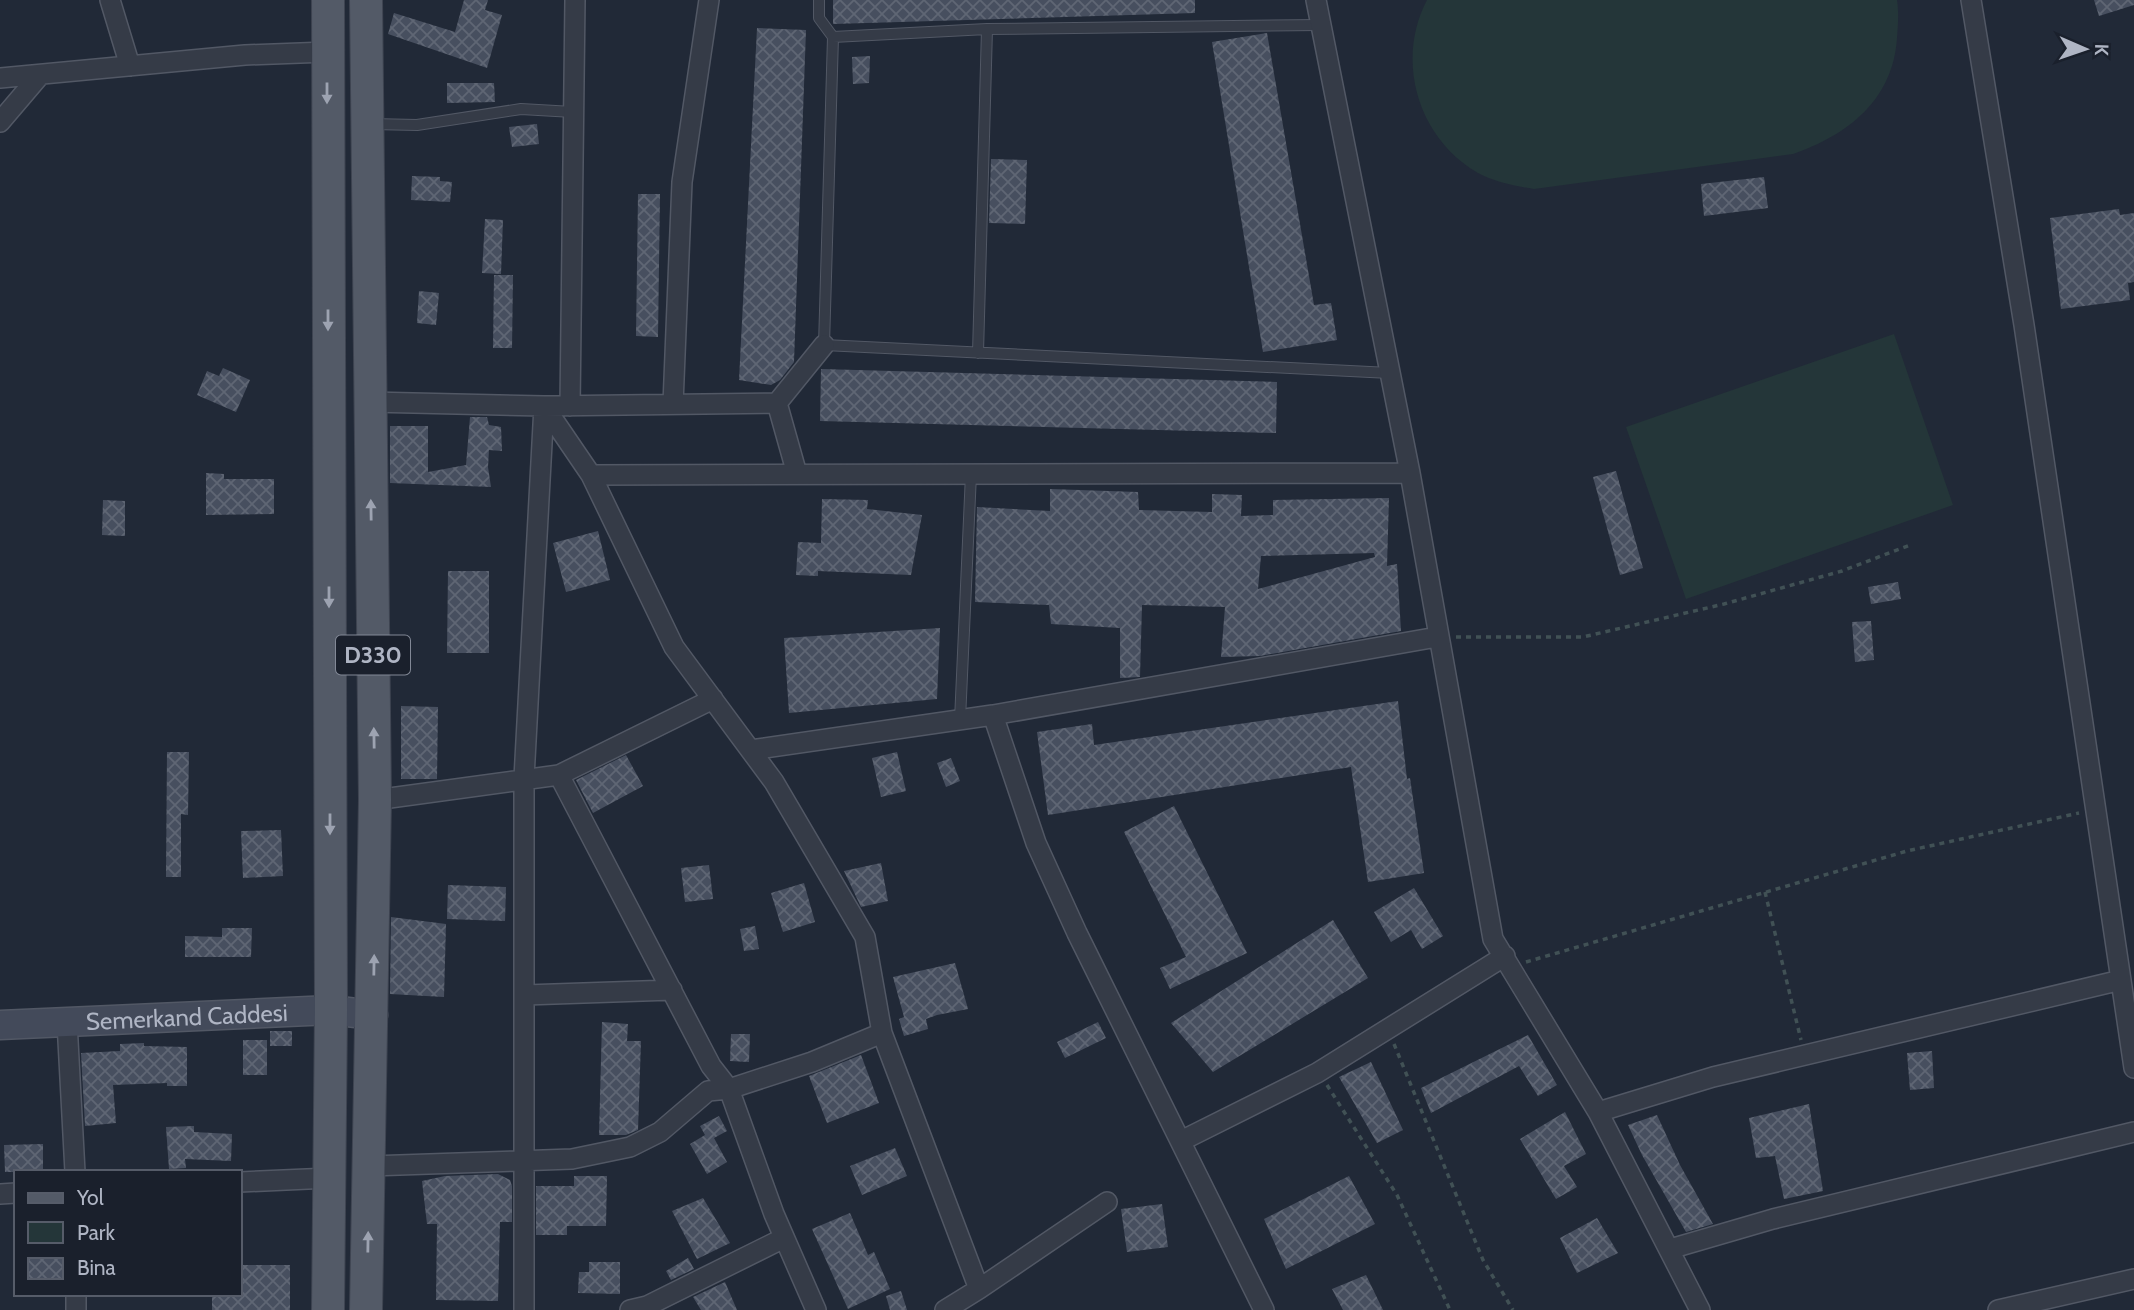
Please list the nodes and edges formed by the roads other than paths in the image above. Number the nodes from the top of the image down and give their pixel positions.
1 (110, 0) edge
2 (311, 0) edge
3 (328, 0) edge
4 (575, 0) edge
5 (709, 0) edge
6 (818, 0) edge
7 (1316, 0) edge
8 (1971, 0) edge
9 (366, 3) edge
10 (1320, 25) junction
11 (987, 29) junction
12 (833, 37) junction
13 (327, 52) junction
14 (130, 66) junction
15 (40, 75) junction
16 (0, 79) edge
17 (573, 112) junction
18 (0, 122) edge
19 (368, 123) junction
20 (824, 345) junction
21 (978, 354) junction
22 (1390, 373) junction
23 (370, 402) junction
24 (777, 403) junction
25 (673, 404) junction
26 (544, 406) junction
27 (570, 406) junction
28 (1410, 473) junction
29 (797, 474) junction
30 (971, 474) junction
31 (591, 475) junction
32 (1437, 637) junction
33 (713, 699) junction
34 (993, 715) junction
35 (960, 720) junction
36 (751, 750) junction
37 (559, 775) junction
38 (524, 778) junction
39 (375, 800) junction
40 (1508, 961) junction
41 (2121, 980) junction
42 (672, 990) junction
43 (525, 995) junction
44 (331, 1010) junction
45 (373, 1015) junction
46 (66, 1022) junction
47 (0, 1025) edge
48 (882, 1033) junction
49 (2134, 1068) edge
50 (729, 1089) junction
51 (1598, 1112) junction
52 (2134, 1132) edge
53 (1181, 1141) junction
54 (525, 1160) junction
55 (370, 1166) junction
56 (75, 1170) edge
57 (330, 1178) junction
58 (242, 1182) edge
59 (1108, 1202) dead end
60 (784, 1238) junction
61 (1670, 1249) junction
62 (2134, 1279) edge
63 (979, 1289) junction
64 (328, 1310) edge
65 (366, 1310) edge
66 (524, 1310) edge
67 (630, 1310) edge
68 (816, 1310) edge
69 (945, 1310) edge
70 (1264, 1310) edge
71 (1700, 1310) edge
72 (1998, 1310) edge

1 - 14 street
2 - 13 street
3 - 13 main road, D330
4 - 17 street
5 - 25 street
6 - 12 lane
7 - 10 street
8 - 41 street
9 - 19 main road, D330
10 - 11 lane
10 - 22 street
11 - 12 lane
11 - 21 lane
12 - 20 lane
13 - 14 street
13 -> 44 main road, D330
14 - 15 street
15 - 16 street
15 - 18 street
17 - 19 lane
17 - 27 street
19 - 23 main road, D330
20 - 21 lane
20 - 24 street
21 - 22 lane
22 - 28 street
23 - 26 street
39 -> 23 main road, D330
24 - 25 street
24 - 29 street
25 - 27 street
26 - 27 street
26 - 31 street
26 - 38 street
28 - 30 street
28 - 32 street
29 - 30 street
29 - 31 street
30 - 35 lane
31 - 33 street
32 - 34 street
32 - 40 street
33 - 36 street
33 - 37 street
34 - 35 street
34 - 53 street
35 - 36 street
36 - 48 street
37 - 38 street
37 - 42 street
38 - 39 street
38 - 43 street
45 -> 39 main road, D330
40 - 51 street
40 - 53 street
41 - 49 street
41 - 51 street
42 - 43 street
42 - 50 street
43 - 54 street
44 - 45 street, Semerkand Caddesi
44 - 46 street, Semerkand Caddesi
44 - 57 main road, D330
45 - 55 main road, D330
46 - 47 street, Semerkand Caddesi
46 - 56 street
48 - 50 street
48 - 63 street
50 - 54 street
50 - 60 street
51 - 61 street
52 - 61 street
53 - 70 street
54 - 55 street
54 - 66 street
65 -> 55 main road, D330
57 - 58 street
57 - 64 main road, D330
59 - 63 street
60 - 67 street
60 - 68 street
61 - 71 street
62 - 72 street
63 - 69 street

